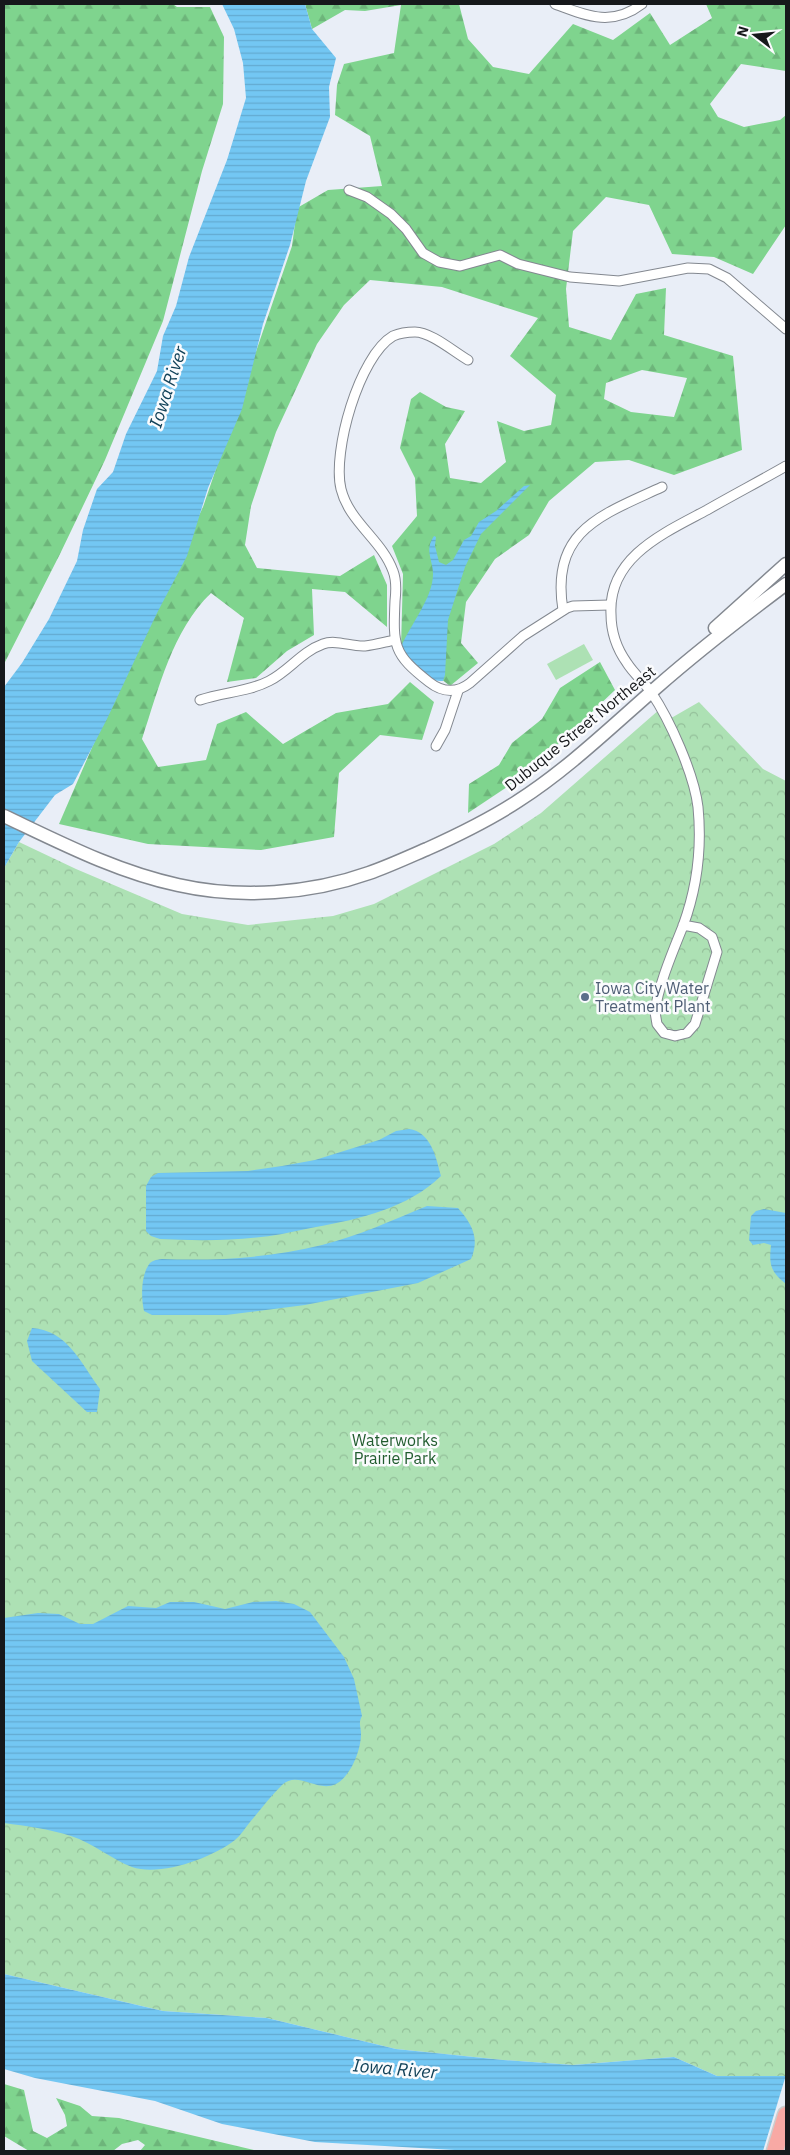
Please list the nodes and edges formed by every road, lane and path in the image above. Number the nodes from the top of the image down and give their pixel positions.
1 (555, 4) edge
2 (642, 4) edge
3 (349, 190) dead end
4 (786, 329) edge
5 (468, 360) dead end
6 (786, 466) edge
7 (662, 487) dead end
8 (786, 564) edge
9 (786, 584) edge
10 (610, 605) junction
11 (563, 610) junction
12 (395, 640) junction
13 (656, 688) junction
14 (458, 690) junction
15 (200, 700) dead end
16 (436, 746) dead end
17 (4, 816) edge
18 (683, 925) junction
19 (786, 2115) edge
20 (776, 2151) edge

1 - 2 street
3 - 4 street
5 - 12 street
6 - 10 street
7 - 11 street
8 - 13 main road
9 - 13 main road, Dubuque Street Northeast
10 - 11 street
10 - 13 street
11 - 14 street
12 - 14 street
12 - 15 street
13 - 17 main road, Dubuque Street Northeast
13 - 18 street
14 - 16 street
18 - 18 street
19 - 20 highway

